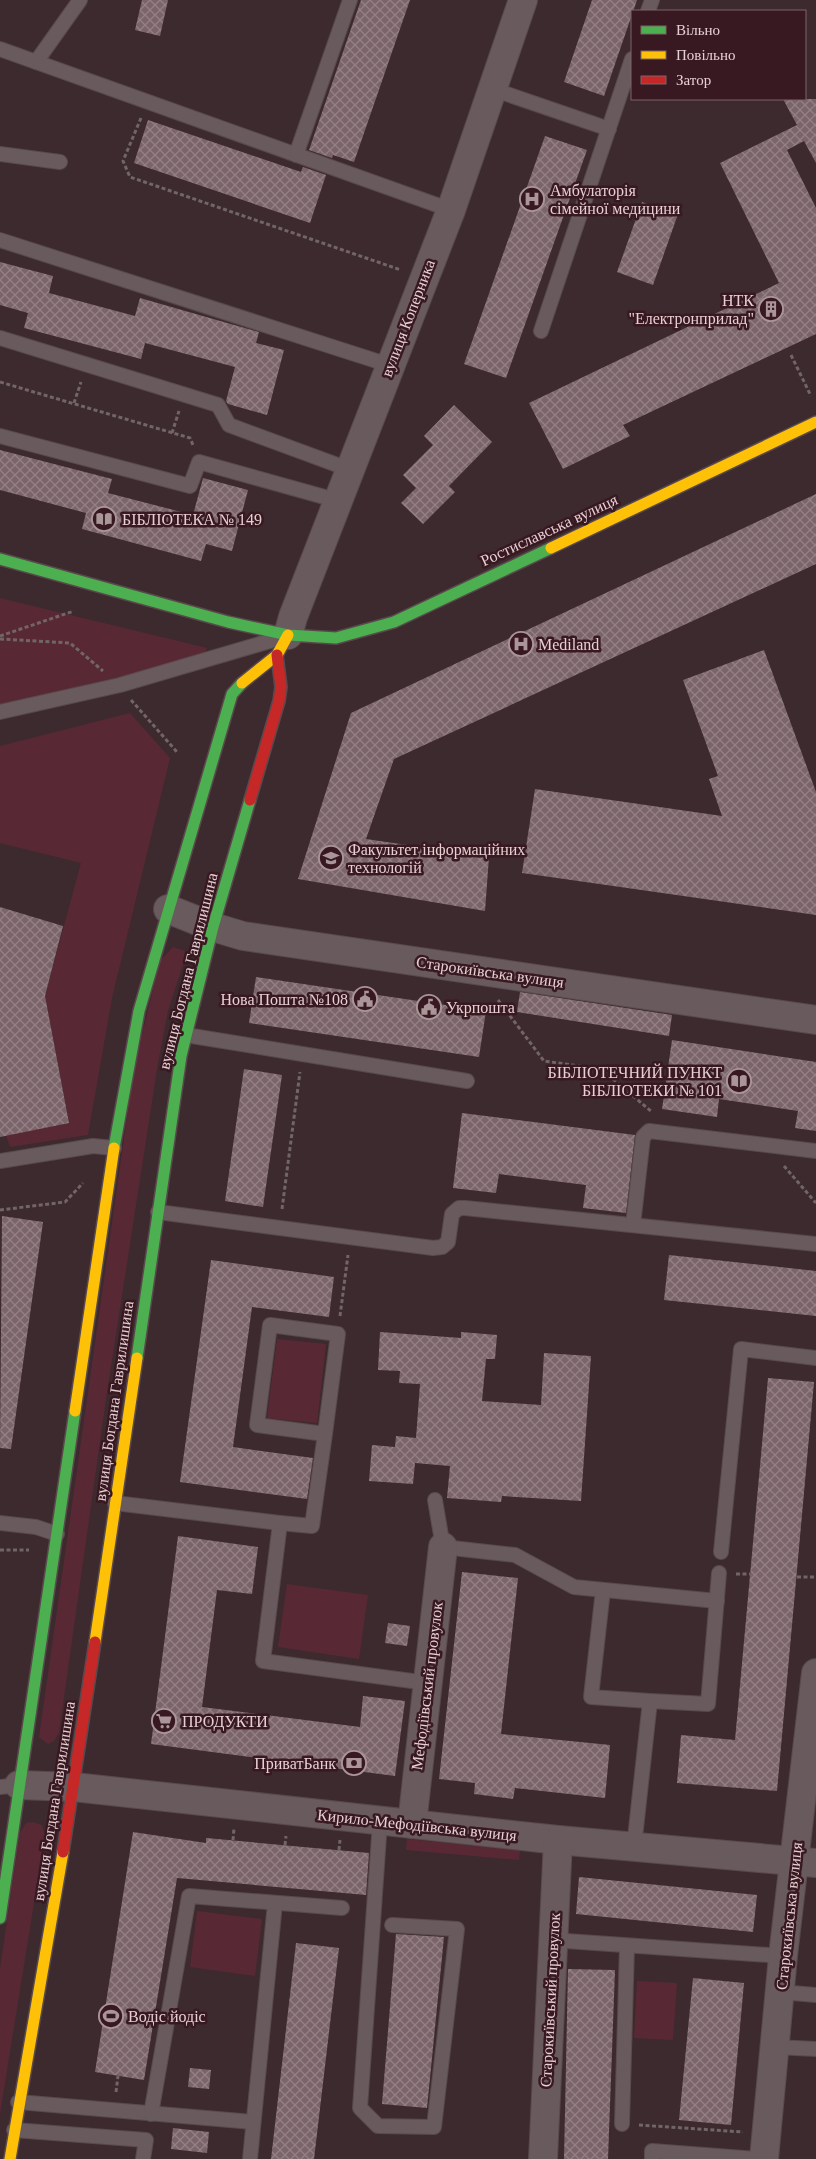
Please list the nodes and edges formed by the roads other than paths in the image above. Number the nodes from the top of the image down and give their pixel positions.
1 (80, 0) edge
2 (350, 0) edge
3 (523, 0) edge
4 (0, 49) edge
5 (36, 62) junction
6 (631, 63) edge
7 (492, 90) junction
8 (609, 129) junction
9 (0, 154) edge
10 (296, 155) junction
11 (60, 162) dead end
12 (451, 210) junction
13 (0, 240) edge
14 (541, 331) dead end
15 (0, 338) edge
16 (389, 365) junction
17 (816, 422) edge
18 (0, 436) edge
19 (351, 470) junction
20 (339, 501) junction
21 (0, 559) edge
22 (283, 645) junction
23 (0, 712) edge
24 (168, 909) junction
25 (213, 927) junction
26 (816, 1020) edge
27 (186, 1035) junction
28 (467, 1081) dead end
29 (114, 1148) junction
30 (816, 1151) edge
31 (0, 1161) edge
32 (158, 1212) junction
33 (633, 1225) junction
34 (816, 1244) edge
35 (816, 1358) edge
36 (325, 1434) junction
37 (435, 1500) dead end
38 (115, 1504) junction
39 (0, 1523) edge
40 (280, 1523) junction
41 (57, 1534) junction
42 (443, 1548) junction
43 (721, 1552) dead end
44 (719, 1573) dead end
45 (603, 1590) junction
46 (717, 1601) junction
47 (816, 1673) edge
48 (427, 1683) junction
49 (650, 1701) junction
50 (813, 1727) edge
51 (10, 1786) edge
52 (74, 1787) junction
53 (380, 1822) junction
54 (412, 1824) junction
55 (558, 1840) junction
56 (634, 1847) junction
57 (805, 1861) edge
58 (275, 1903) junction
59 (342, 1908) dead end
60 (0, 1918) edge
61 (392, 1926) dead end
62 (552, 1940) junction
63 (627, 1946) junction
64 (783, 1956) junction
65 (781, 1992) junction
66 (816, 1995) edge
67 (775, 2047) junction
68 (816, 2050) edge
69 (18, 2102) junction
70 (151, 2114) junction
71 (253, 2122) junction
72 (622, 2124) road end
73 (14, 2130) junction
74 (10, 2159) edge
75 (143, 2159) edge
76 (250, 2159) edge
77 (543, 2159) edge
78 (652, 2159) edge
79 (757, 2159) edge
80 (764, 2159) edge

1 - 5 lane
2 - 10 lane
3 - 7 street, вулиця Коперника
4 - 5 lane
5 - 10 lane
6 - 8 lane
7 - 8 lane
7 - 12 street, вулиця Коперника
8 - 14 lane
9 - 11 lane
10 - 12 lane
12 - 16 street, вулиця Коперника
13 - 16 lane
15 - 19 lane
16 - 19 street, вулиця Коперника
17 - 22 street, Ростиславська вулиця
18 - 20 lane
19 - 20 street, вулиця Коперника
20 - 22 street, вулиця Коперника
21 - 22 street, Ростиславська вулиця
22 - 23 lane
22 - 24 street, вулиця Богдана Гаврилишина
22 - 25 street, вулиця Богдана Гаврилишина
24 - 25 street, Старокиївська вулиця
24 - 29 street, вулиця Богдана Гаврилишина
25 - 26 street, Старокиївська вулиця
25 - 27 street, вулиця Богдана Гаврилишина
27 - 28 lane
27 - 32 street, вулиця Богдана Гаврилишина
29 - 31 lane
29 - 41 street, вулиця Богдана Гаврилишина
30 - 33 lane
32 - 33 lane
32 - 38 street, вулиця Богдана Гаврилишина
33 - 34 lane
35 - 43 lane
36 - 36 lane
36 - 40 lane
37 - 42 lane
38 - 40 lane
38 - 52 street, вулиця Богдана Гаврилишина
39 - 41 lane
40 - 48 lane
41 - 51 street, вулиця Богдана Гаврилишина
42 - 45 lane
42 - 48 street, Мефодіївський провулок
44 - 46 lane
45 - 46 lane
45 - 49 lane
46 - 49 lane
47 - 50 street, Старокиївська вулиця
48 - 54 street, Мефодіївський провулок
49 - 56 lane
50 - 57 street, Старокиївська вулиця
51 - 52 street, Кирило-Мефодіївська вулиця
51 - 60 street, вулиця Богдана Гаврилишина
52 - 53 street, Кирило-Мефодіївська вулиця
52 - 69 street, вулиця Богдана Гаврилишина
53 - 54 street, Кирило-Мефодіївська вулиця
53 - 61 lane
54 - 55 street, Кирило-Мефодіївська вулиця
55 - 56 street, Кирило-Мефодіївська вулиця
55 - 62 street, Старокиївський провулок
56 - 57 street, Кирило-Мефодіївська вулиця
57 - 64 street, Старокиївська вулиця
58 - 59 lane
58 - 70 lane
58 - 71 lane
62 - 63 lane
62 - 77 street, Старокиївський провулок
63 - 64 lane
63 - 72 lane
64 - 65 street, Старокиївська вулиця
65 - 66 lane
65 - 67 street, Старокиївська вулиця
67 - 68 lane
67 - 80 street, Старокиївська вулиця
69 - 70 lane
69 - 73 street, вулиця Богдана Гаврилишина
70 - 71 lane
71 - 76 lane
73 - 74 street, вулиця Богдана Гаврилишина
73 - 75 lane
78 - 79 lane

